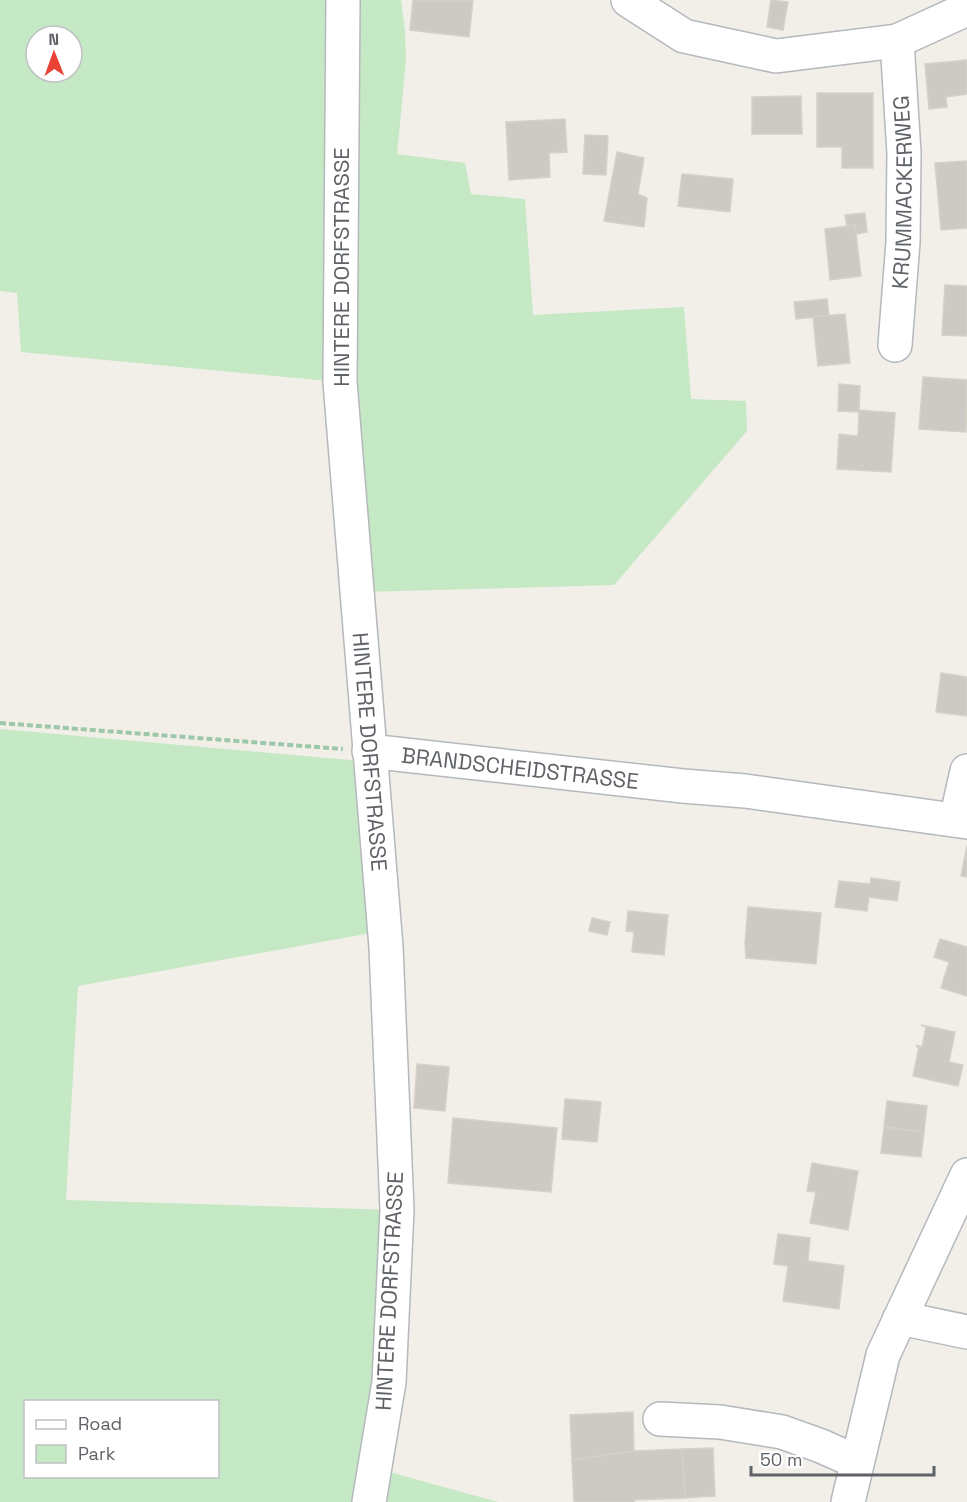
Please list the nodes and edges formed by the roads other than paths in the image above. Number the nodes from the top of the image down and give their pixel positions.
1 (343, 0) edge
2 (628, 0) edge
3 (967, 9) edge
4 (897, 41) junction
5 (895, 345) dead end
6 (369, 751) junction
7 (967, 771) edge
8 (962, 821) edge
9 (967, 1175) edge
10 (900, 1318) junction
11 (967, 1332) edge
12 (660, 1419) dead end
13 (857, 1462) junction
14 (369, 1502) edge
15 (848, 1502) edge

1 - 6 street, HINTERE DORFSTRASSE
2 - 4 street
3 - 4 street
4 - 5 street, KRUMMACKERWEG
6 - 8 street, BRANDSCHEIDSTRASSE
6 - 14 street, HINTERE DORFSTRASSE
7 - 8 street
9 - 10 street
10 - 11 street
10 - 13 street
12 - 13 street
13 - 15 street

